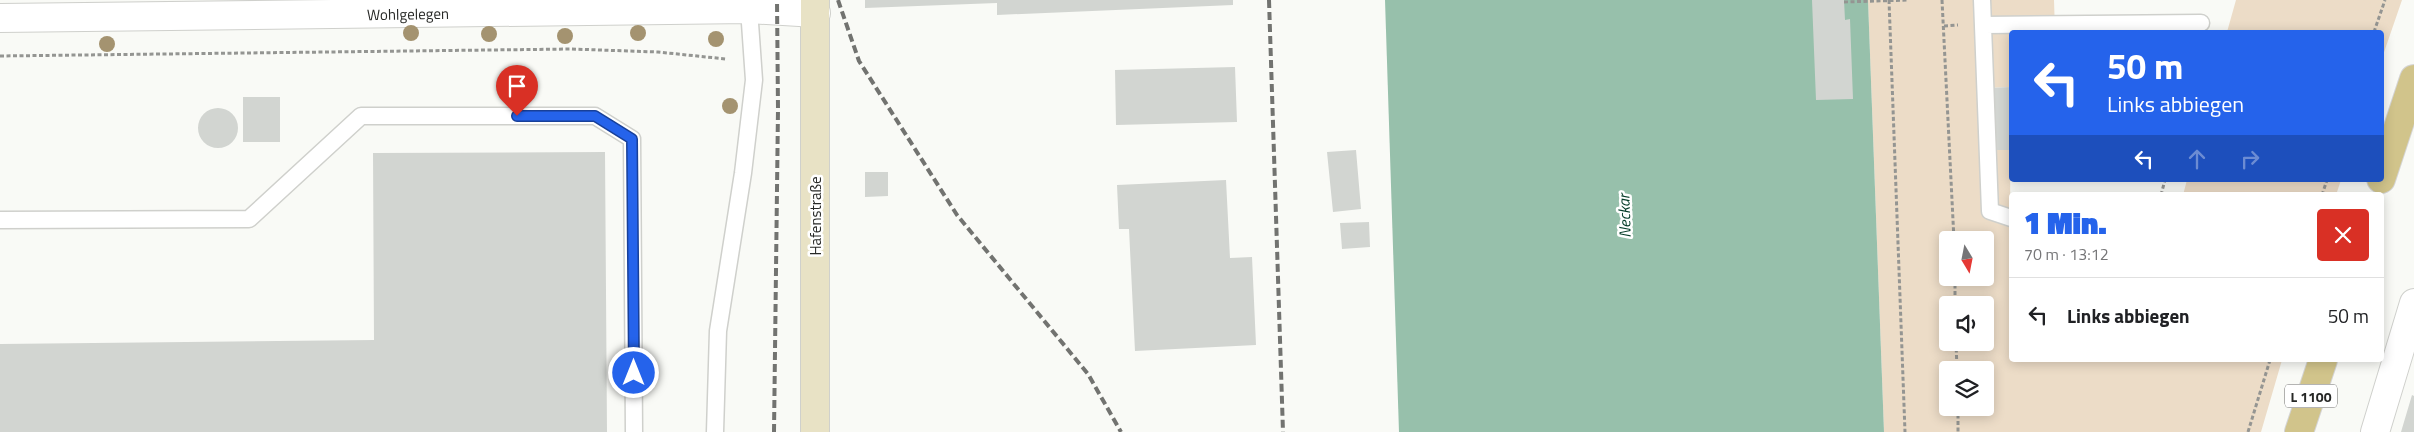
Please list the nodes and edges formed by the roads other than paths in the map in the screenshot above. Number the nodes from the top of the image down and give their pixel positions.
1 (1982, 0) edge
2 (632, 5) edge
3 (815, 7) edge
4 (205, 8) edge
5 (302, 8) edge
6 (749, 9) junction
7 (0, 18) edge
8 (2201, 23) dead end
9 (1984, 24) junction
10 (2414, 79) edge
11 (2384, 171) edge
12 (2009, 217) edge
13 (0, 220) edge
14 (2414, 302) edge
15 (2321, 362) edge
16 (634, 432) edge
17 (715, 432) edge
18 (815, 432) edge
19 (2299, 432) edge
20 (2375, 432) edge

1 - 9 lane
2 - 5 street, Wohlgelegen
2 - 6 street, Wohlgelegen
3 - 6 street, Wohlgelegen
3 - 18 main road, Hafenstraße
4 - 5 street, Wohlgelegen
4 - 7 street, Wohlgelegen
6 - 17 lane
8 - 9 lane
9 - 12 lane
10 - 11 main road
13 - 16 lane
14 - 20 street
15 - 19 main road, L 1100

